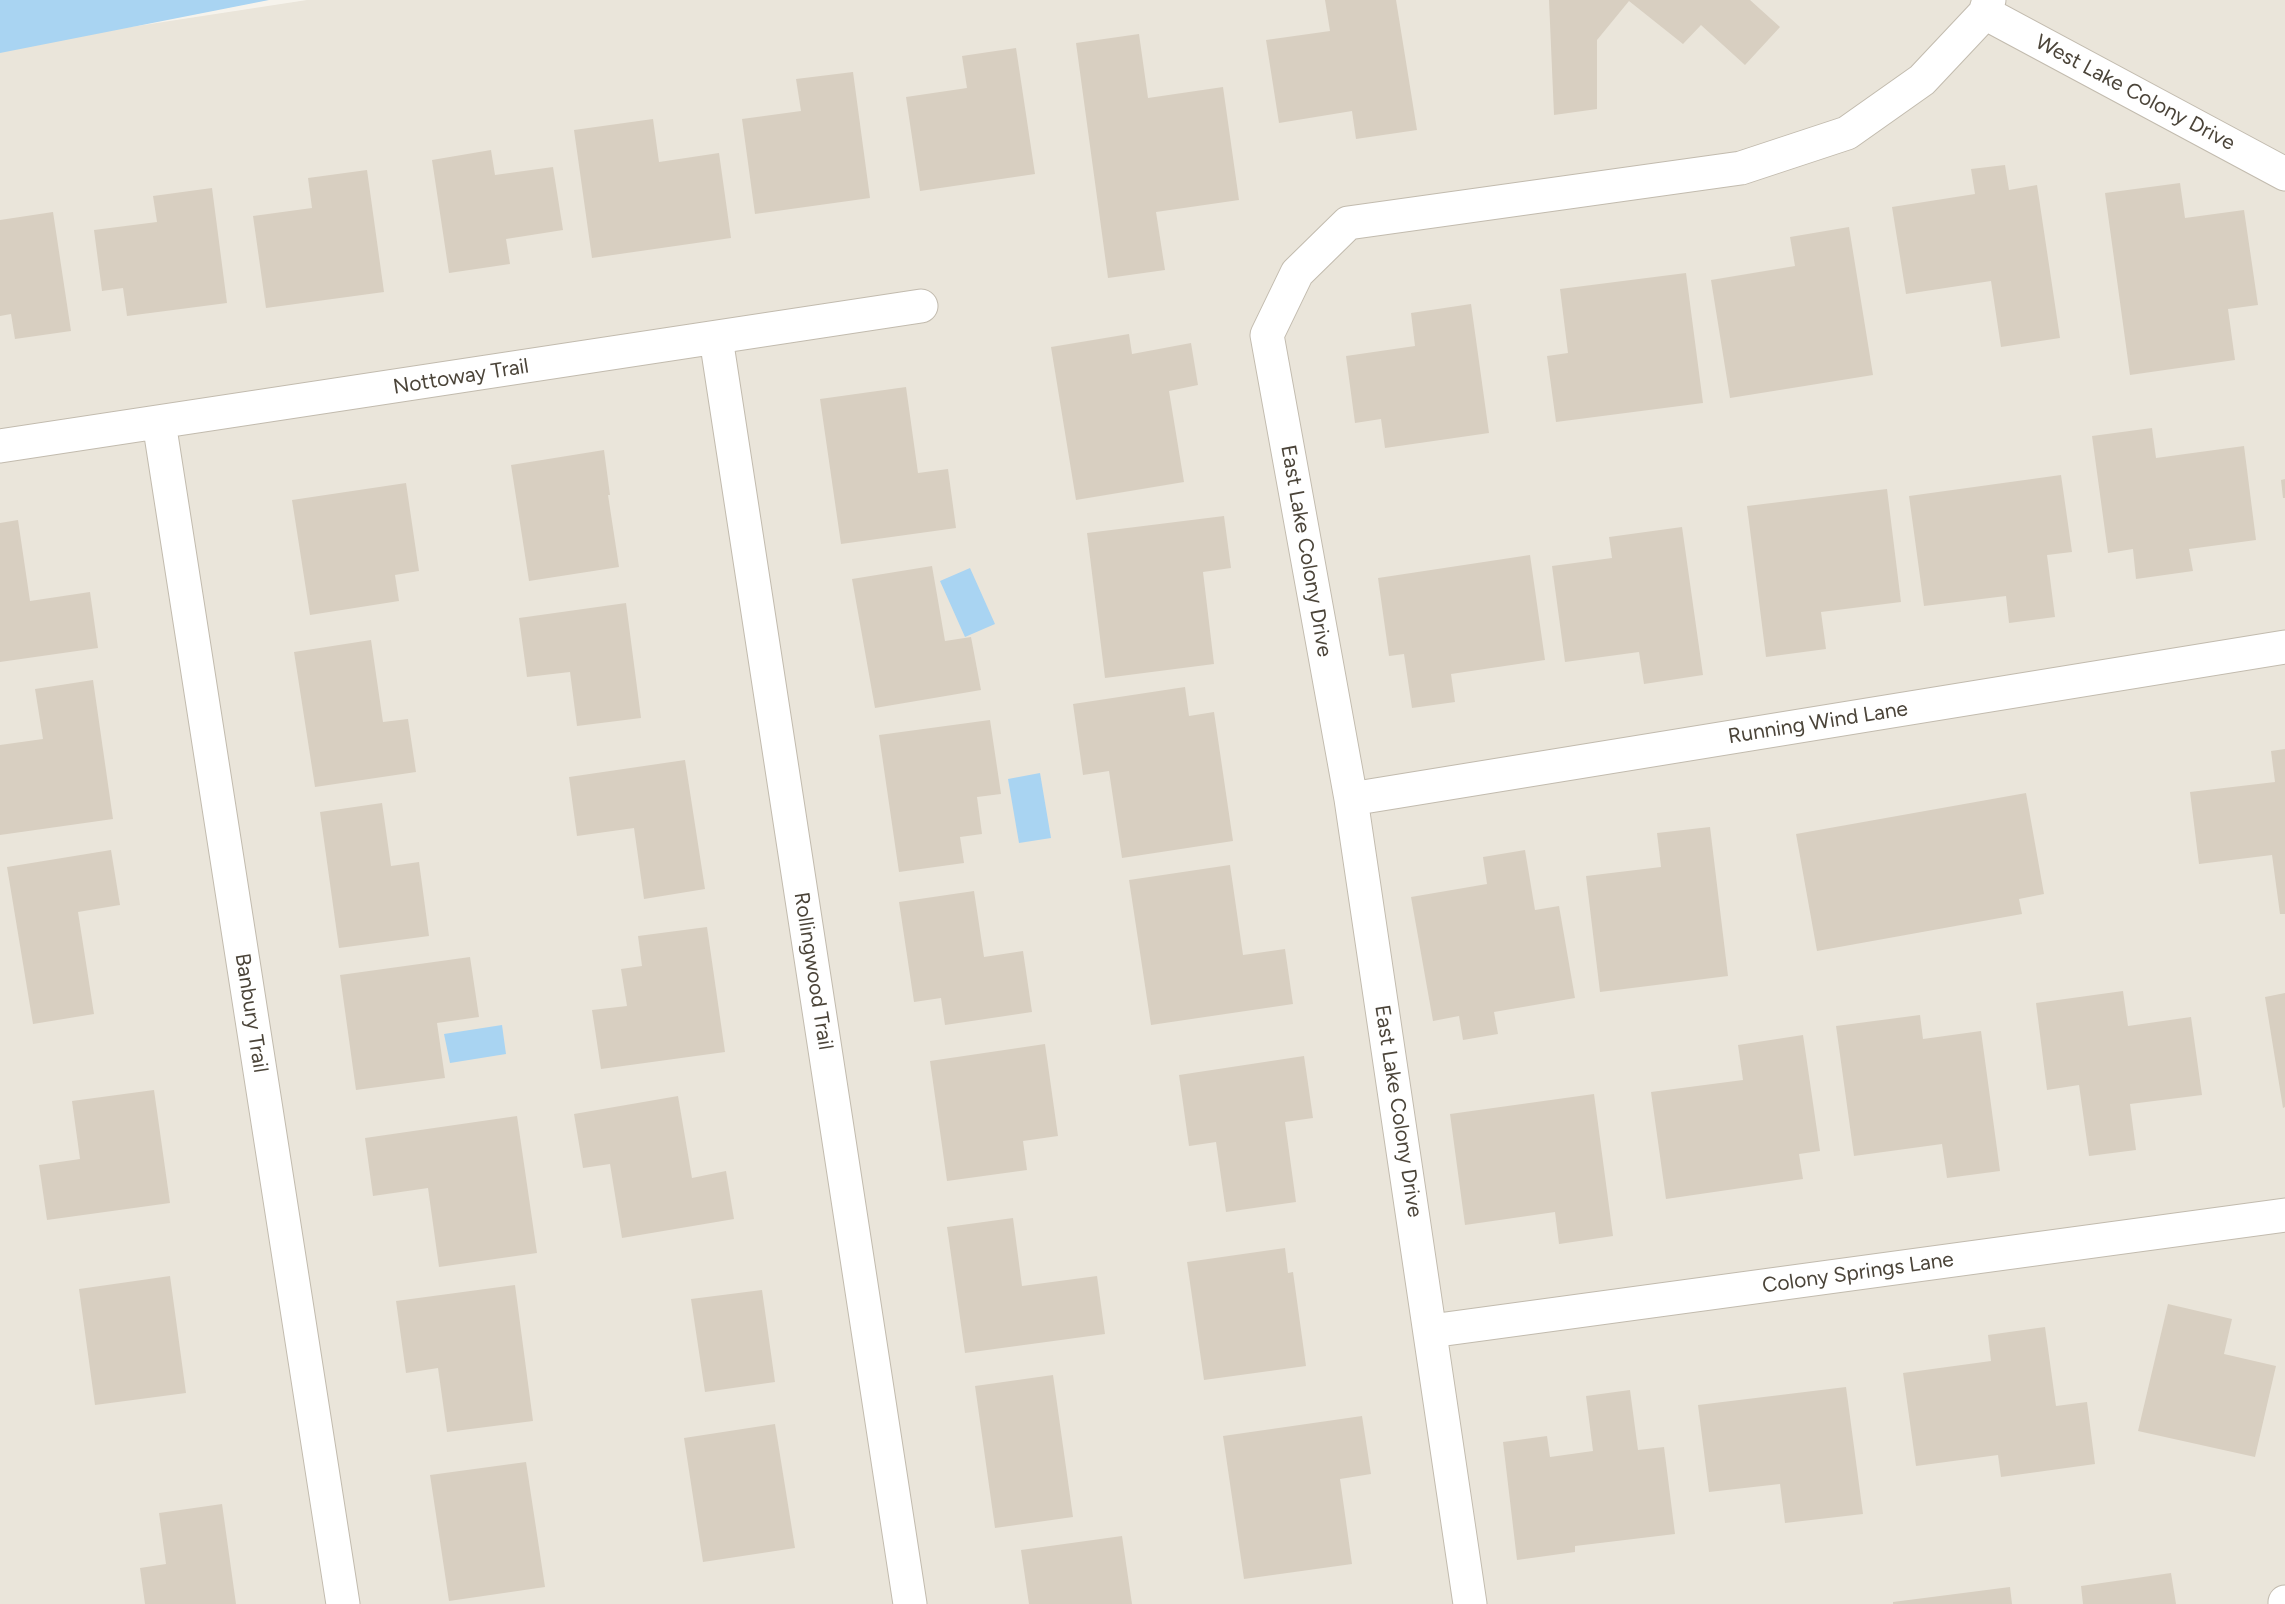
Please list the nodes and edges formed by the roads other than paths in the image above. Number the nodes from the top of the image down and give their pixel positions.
1 (1987, 7) edge
2 (2285, 174) edge
3 (921, 306) dead end
4 (716, 338) junction
5 (159, 422) junction
6 (0, 446) edge
7 (2285, 647) edge
8 (1352, 799) junction
9 (2285, 1215) edge
10 (1431, 1331) junction
11 (343, 1604) edge
12 (910, 1604) edge
13 (1470, 1604) edge

1 - 2 street, West Lake Colony Drive
1 - 8 street, East Lake Colony Drive
3 - 4 street, Nottoway Trail
4 - 5 street, Nottoway Trail
4 - 12 street, Rollingwood Trail
5 - 6 street, Nottoway Trail
5 - 11 street, Banbury Trail
7 - 8 street, Running Wind Lane
8 - 10 street, East Lake Colony Drive
9 - 10 street, Colony Springs Lane
10 - 13 street, East Lake Colony Drive

